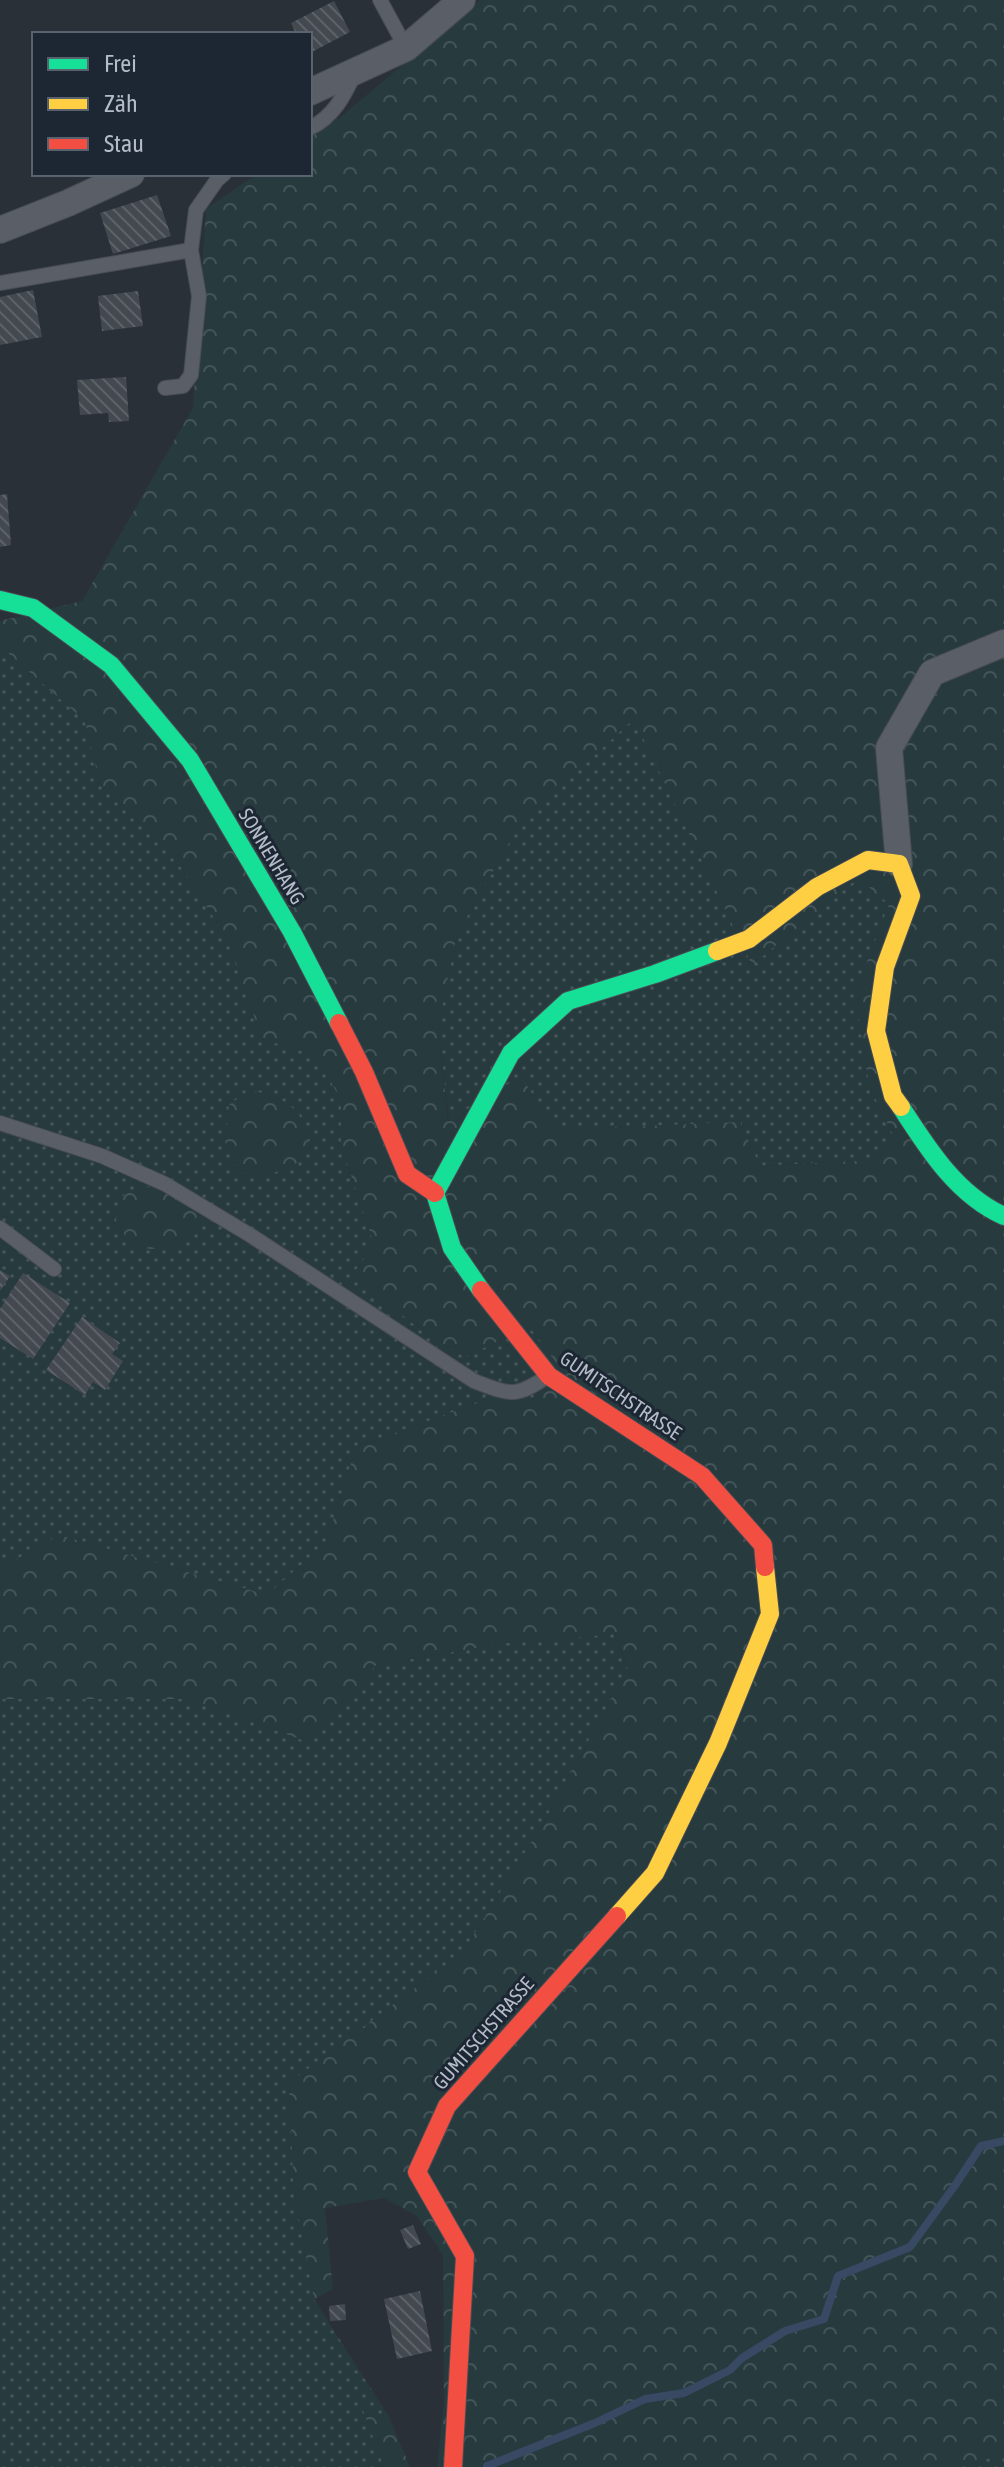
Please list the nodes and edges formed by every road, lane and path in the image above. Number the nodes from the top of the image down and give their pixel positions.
1 (380, 0) edge
2 (462, 0) edge
3 (406, 48) junction
4 (357, 70) junction
5 (312, 91) edge
6 (312, 127) edge
7 (127, 176) edge
8 (222, 176) edge
9 (0, 230) edge
10 (191, 250) junction
11 (0, 283) edge
12 (165, 388) dead end
13 (0, 600) edge
14 (1004, 643) edge
15 (899, 864) junction
16 (0, 1123) edge
17 (435, 1193) junction
18 (1004, 1216) edge
19 (0, 1228) edge
20 (54, 1269) dead end
21 (549, 1376) junction
22 (453, 2467) edge

1 - 3 lane
2 - 3 street
3 - 4 street
4 - 5 street
4 - 6 lane
7 - 9 street
8 - 10 lane
10 - 11 lane
10 - 12 lane
13 - 17 street, SONNENHANG
14 - 15 street
15 - 17 street
15 - 18 street
16 - 21 lane
17 - 21 street, GUMITSCHSTRASSE
19 - 20 lane
21 - 22 street, GUMITSCHSTRASSE

